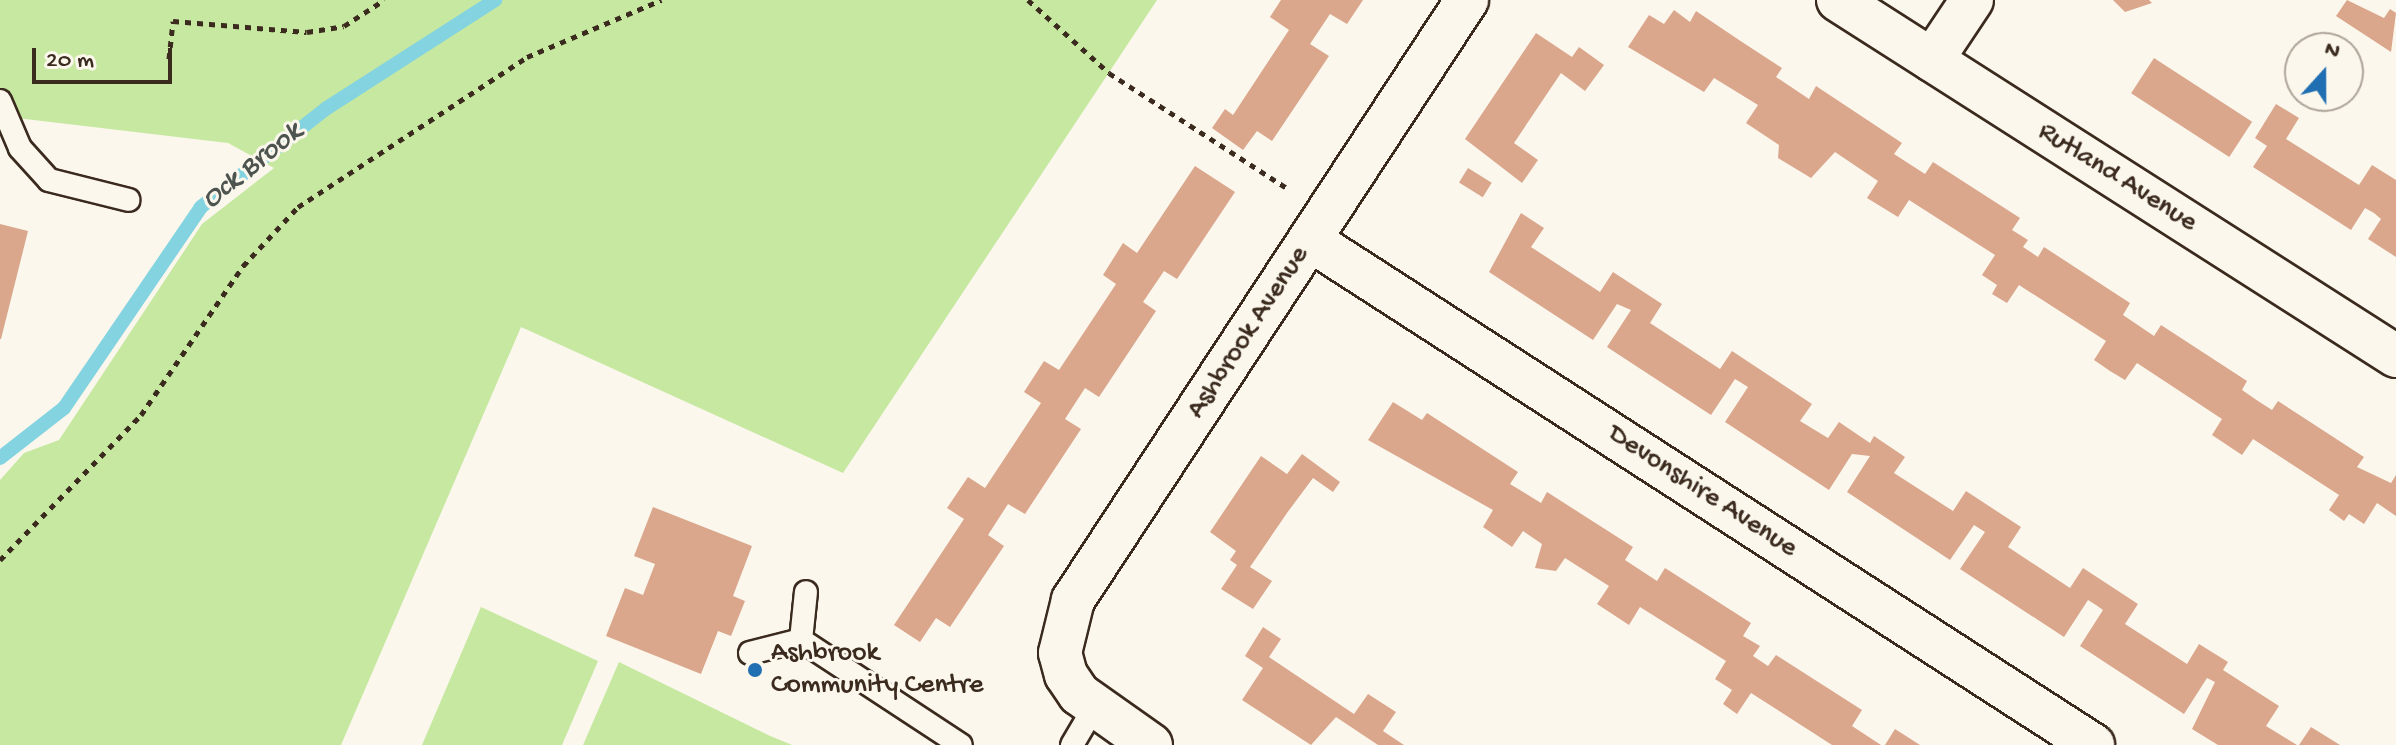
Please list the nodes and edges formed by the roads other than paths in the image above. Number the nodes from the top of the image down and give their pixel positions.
1 (1467, 0) edge
2 (1838, 0) edge
3 (1972, 0) edge
4 (1932, 60) junction
5 (0, 101) edge
6 (129, 200) dead end
7 (1319, 227) junction
8 (2396, 356) edge
9 (806, 592) dead end
10 (801, 640) junction
11 (750, 653) dead end
12 (1095, 706) junction
13 (961, 745) edge
14 (1072, 745) edge
15 (1151, 745) edge
16 (2093, 745) edge

1 - 7 street, Ashbrook Avenue
2 - 4 street, Rutland Avenue
3 - 4 street
4 - 8 street, Rutland Avenue
5 - 6 lane
7 - 12 street, Ashbrook Avenue
7 - 16 street, Devonshire Avenue
9 - 10 lane
10 - 11 lane
10 - 13 lane
12 - 14 lane
12 - 15 street

